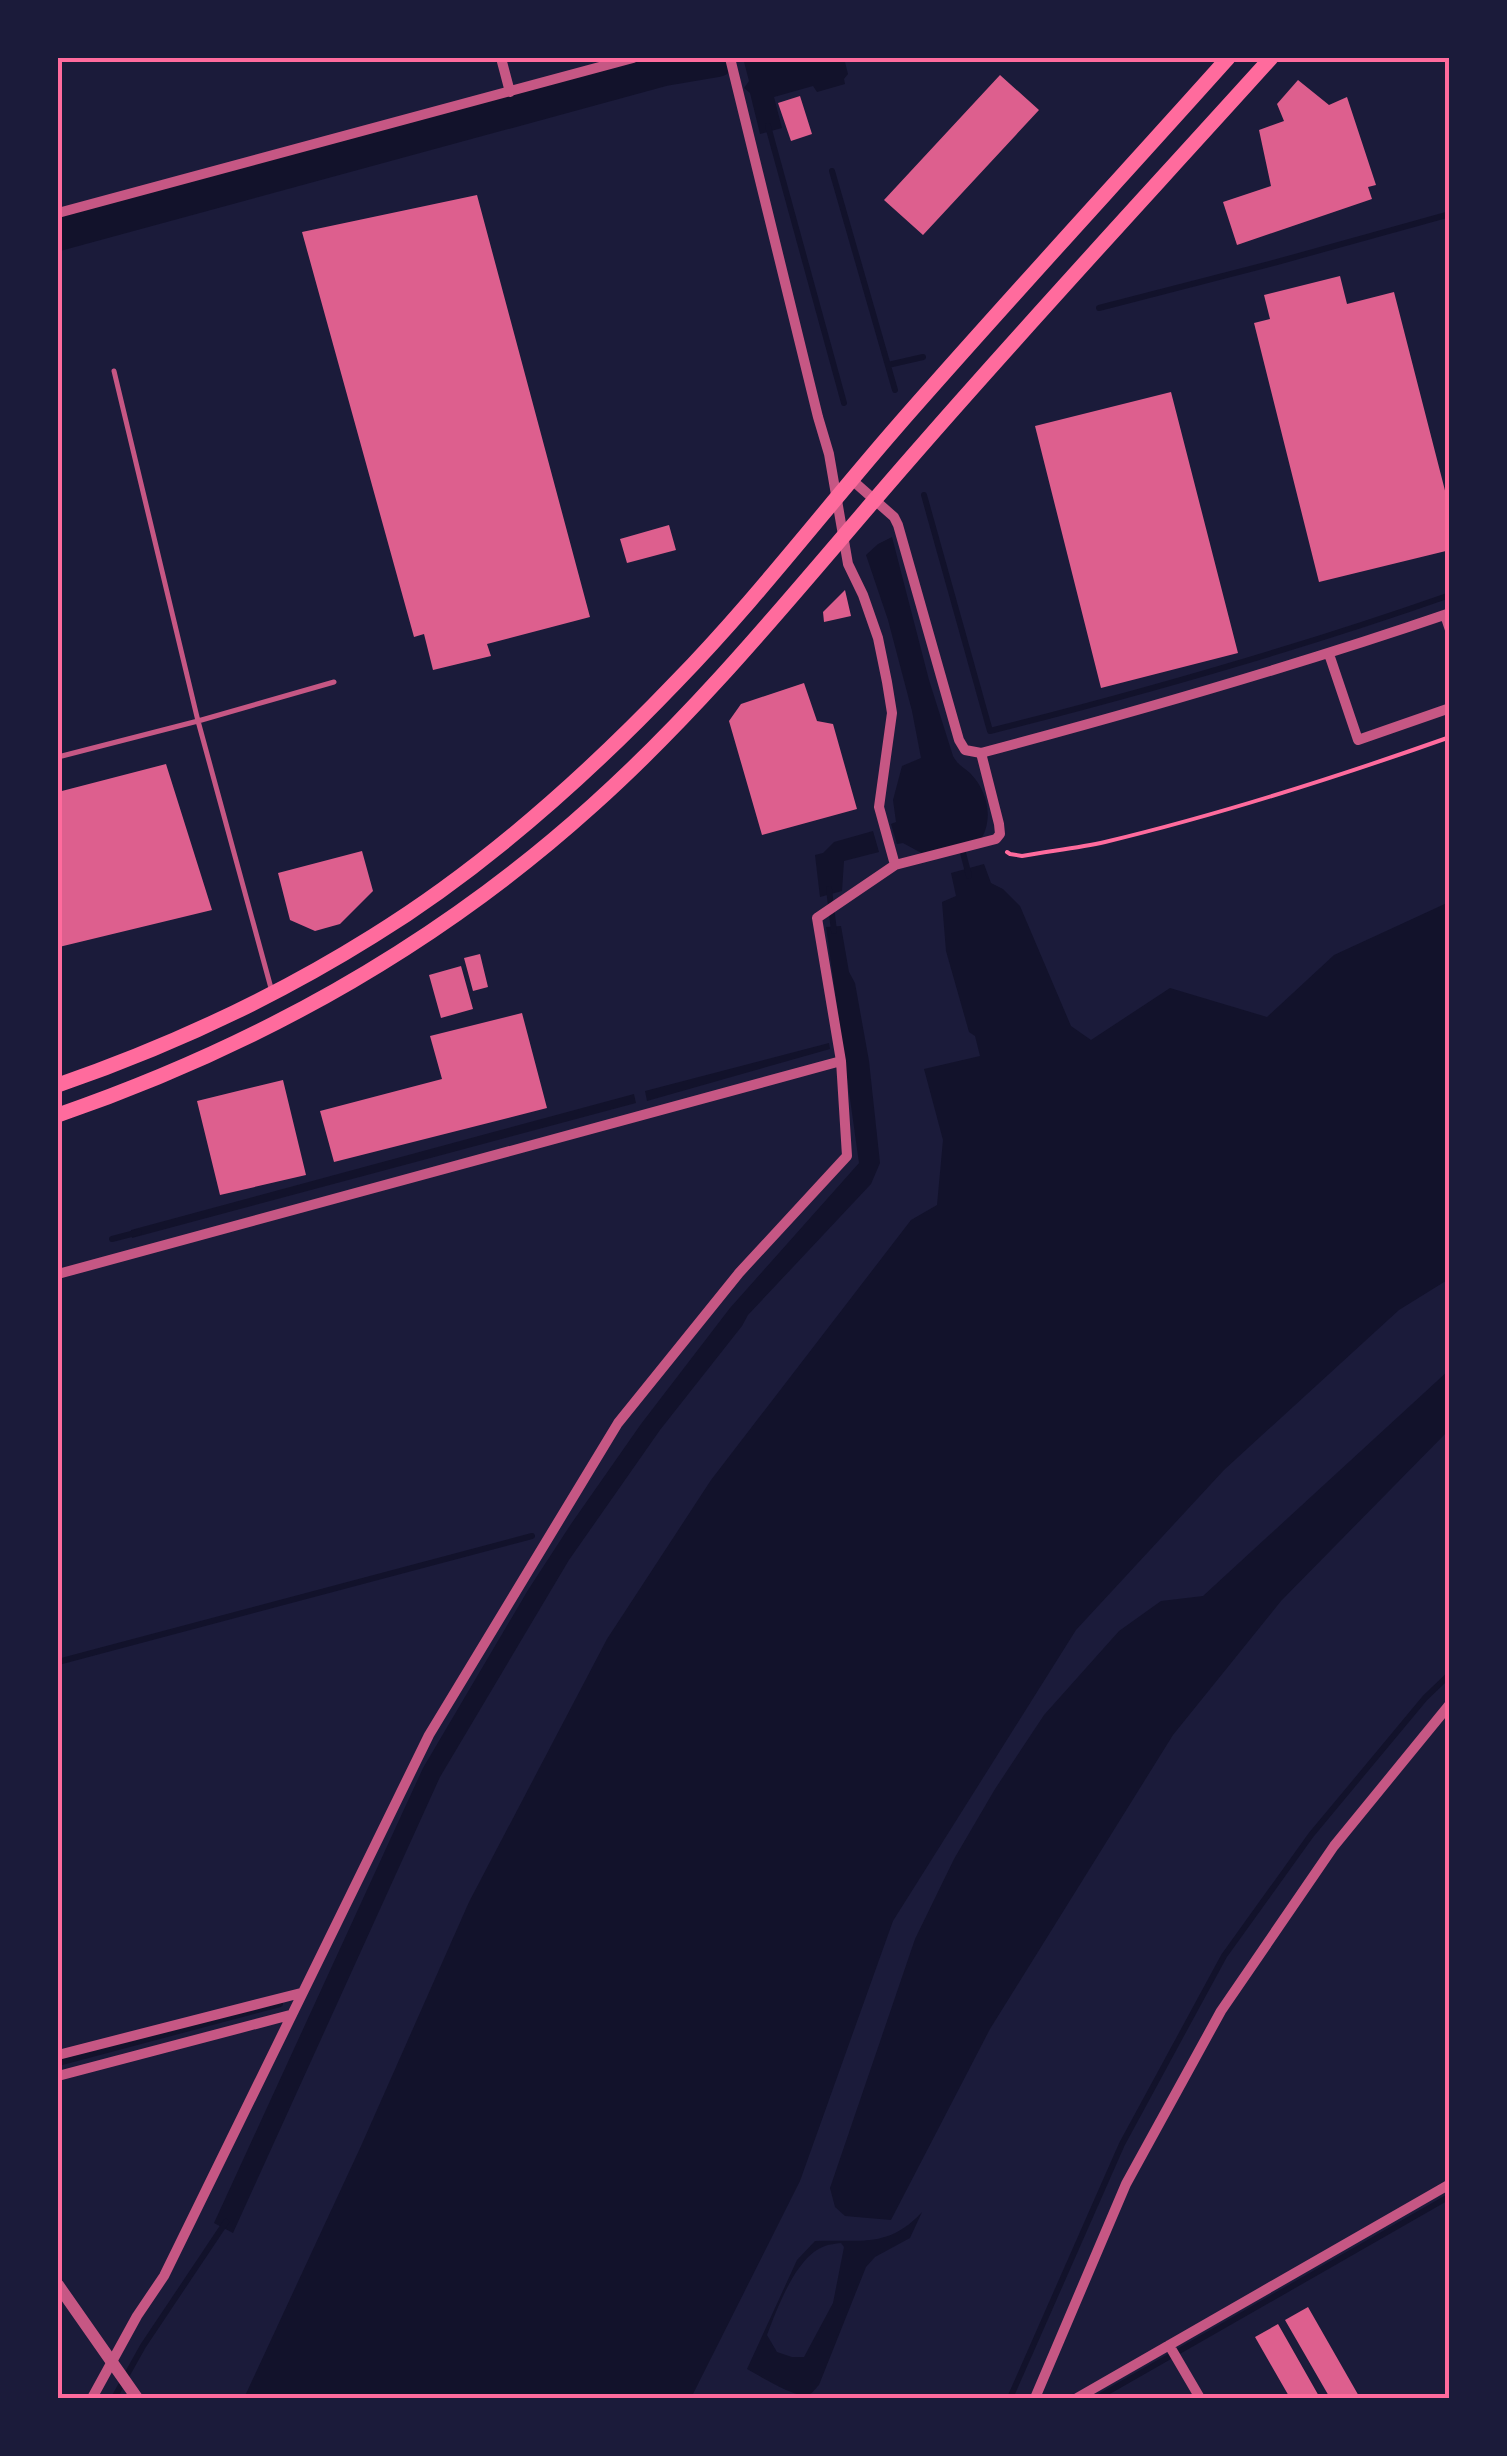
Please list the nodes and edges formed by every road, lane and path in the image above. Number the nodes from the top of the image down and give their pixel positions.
1 (501, 58) edge
2 (633, 58) edge
3 (730, 58) edge
4 (1228, 58) edge
5 (1271, 58) edge
6 (510, 92) junction
7 (58, 213) edge
8 (114, 371) dead end
9 (852, 480) junction
10 (837, 500) junction
11 (875, 500) junction
12 (843, 538) junction
13 (1447, 614) edge
14 (1450, 630) edge
15 (1329, 654) junction
16 (334, 682) dead end
17 (1450, 708) edge
18 (198, 721) junction
19 (1450, 737) edge
20 (981, 753) junction
21 (58, 757) edge
22 (992, 840) junction
23 (895, 865) junction
24 (272, 993) junction
25 (839, 1050) junction
26 (58, 1085) edge
27 (58, 1115) edge
28 (58, 1274) edge
29 (1450, 1704) edge
30 (301, 1993) junction
31 (290, 2016) junction
32 (58, 2054) edge
33 (58, 2076) edge
34 (1450, 2184) edge
35 (58, 2286) edge
36 (1173, 2352) junction
37 (92, 2398) edge
38 (137, 2398) edge
39 (1034, 2398) edge
40 (1078, 2398) edge
41 (1200, 2398) edge

1 - 6 street
2 - 6 street
3 - 10 street
4 - 9 highway
5 - 11 highway
6 - 7 street
8 - 18 lane
9 - 10 highway
9 - 11 street
10 - 12 street
10 - 24 highway
11 - 12 highway
11 - 20 street
12 - 23 street
12 - 27 highway
13 - 14 street
13 - 15 street
15 - 17 street
15 - 20 street
16 - 18 lane
18 - 21 lane
18 - 24 lane
19 - 22 path
20 - 22 street
22 - 23 street
23 - 25 street
24 - 26 highway
25 - 28 street
25 - 30 street
29 - 39 street
30 - 31 street
30 - 32 street
31 - 33 street
31 - 37 street
34 - 36 street
35 - 38 street
36 - 40 street
36 - 41 street

